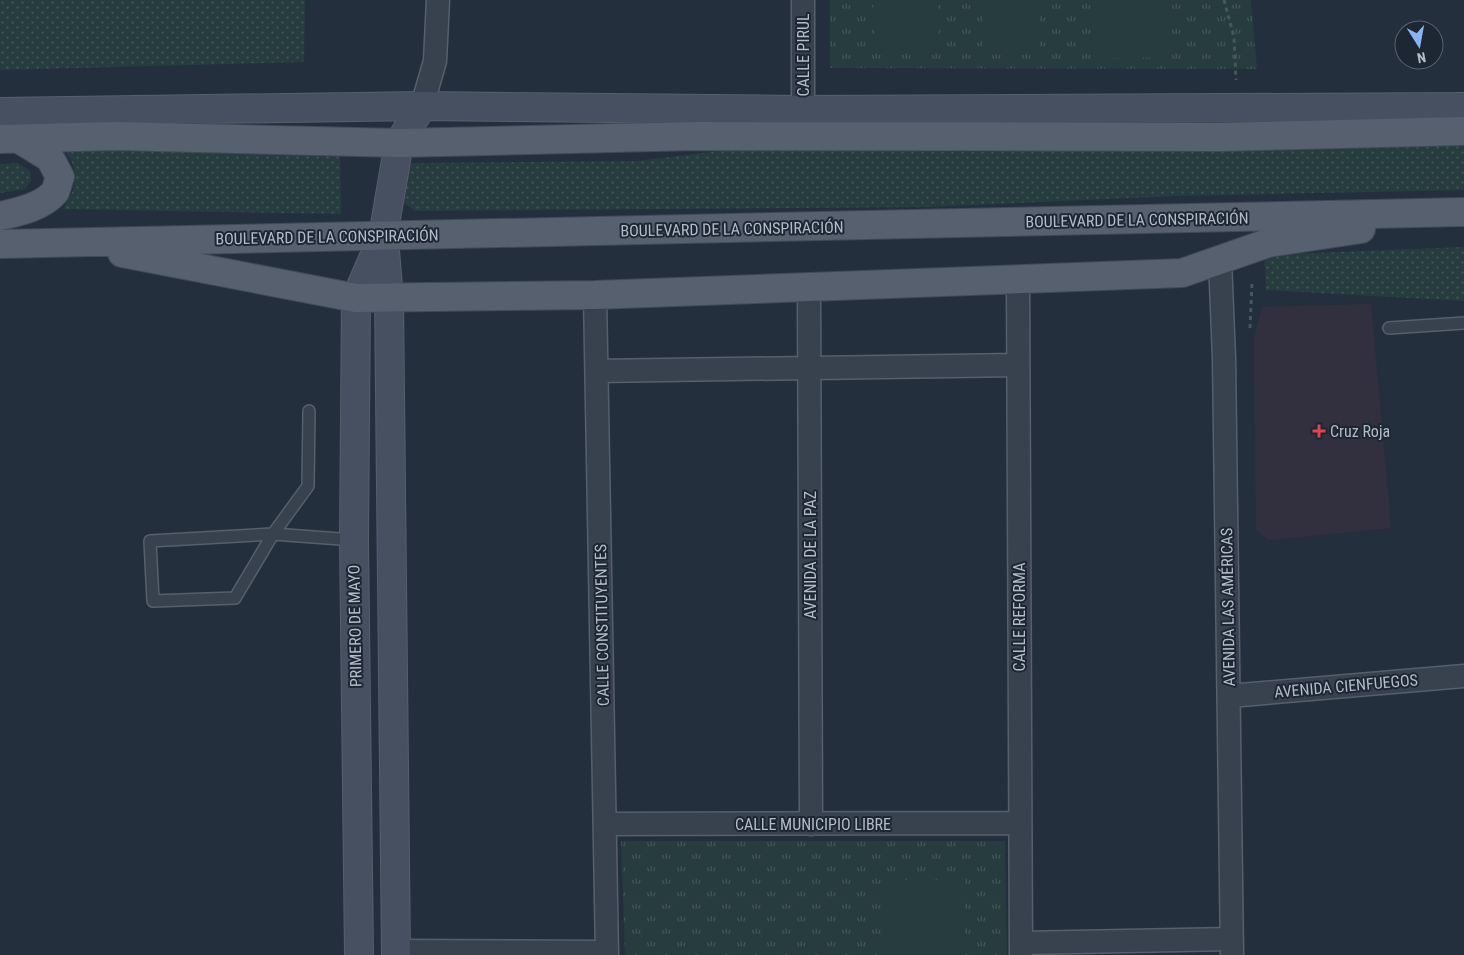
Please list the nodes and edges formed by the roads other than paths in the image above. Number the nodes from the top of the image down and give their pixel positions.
1 (438, 0) edge
2 (803, 0) edge
3 (422, 106) junction
4 (1464, 107) edge
5 (803, 110) junction
6 (0, 112) edge
7 (1464, 132) edge
8 (9, 139) edge
9 (399, 143) junction
10 (1464, 213) edge
11 (0, 216) edge
12 (383, 236) junction
13 (69, 243) junction
14 (0, 244) edge
15 (1220, 260) junction
16 (1018, 279) junction
17 (809, 287) junction
18 (595, 295) junction
19 (356, 298) junction
20 (389, 298) junction
21 (1464, 323) edge
22 (1389, 328) dead end
23 (1018, 365) junction
24 (809, 367) junction
25 (597, 371) junction
26 (309, 411) dead end
27 (272, 534) junction
28 (354, 540) junction
29 (1464, 676) edge
30 (1229, 696) junction
31 (1020, 823) junction
32 (605, 824) junction
33 (811, 824) junction
34 (1232, 947) edge
35 (1021, 949) edge
36 (396, 953) edge
37 (607, 954) edge
38 (359, 955) edge

1 - 3 street
2 - 5 street, CALLE PIRUL
3 - 5 street
3 - 6 street
3 - 9 street
4 - 5 street
7 - 9 main road
8 - 9 main road
8 - 11 main road
9 - 12 street
10 - 12 main road, BOULEVARD DE LA CONSPIRACIÓN
10 - 15 main road
12 - 13 main road, BOULEVARD DE LA CONSPIRACIÓN
12 - 19 street
12 - 20 street
13 - 14 main road, BOULEVARD DE LA CONSPIRACIÓN
13 - 19 main road
15 - 16 main road
15 - 30 street, AVENIDA LAS AMÉRICAS
16 - 17 main road
16 - 23 street, CALLE REFORMA
17 - 18 main road
17 - 24 street, AVENIDA DE LA PAZ
18 - 20 main road
18 - 25 street, CALLE CONSTITUYENTES
19 - 20 main road
19 - 28 street, PRIMERO DE MAYO
20 - 36 street
21 - 22 lane
23 - 24 street
23 - 31 street, CALLE REFORMA
24 - 25 street
24 - 33 street, AVENIDA DE LA PAZ
25 - 32 street, CALLE CONSTITUYENTES
26 - 27 lane
27 - 27 lane
27 - 28 lane
28 - 38 street, PRIMERO DE MAYO
29 - 30 street, AVENIDA CIENFUEGOS
30 - 34 street, AVENIDA LAS AMÉRICAS
31 - 33 street, CALLE MUNICIPIO LIBRE
31 - 35 street, CALLE REFORMA
32 - 33 street, CALLE MUNICIPIO LIBRE
32 - 37 street, CALLE CONSTITUYENTES
34 - 35 street
36 - 37 street

